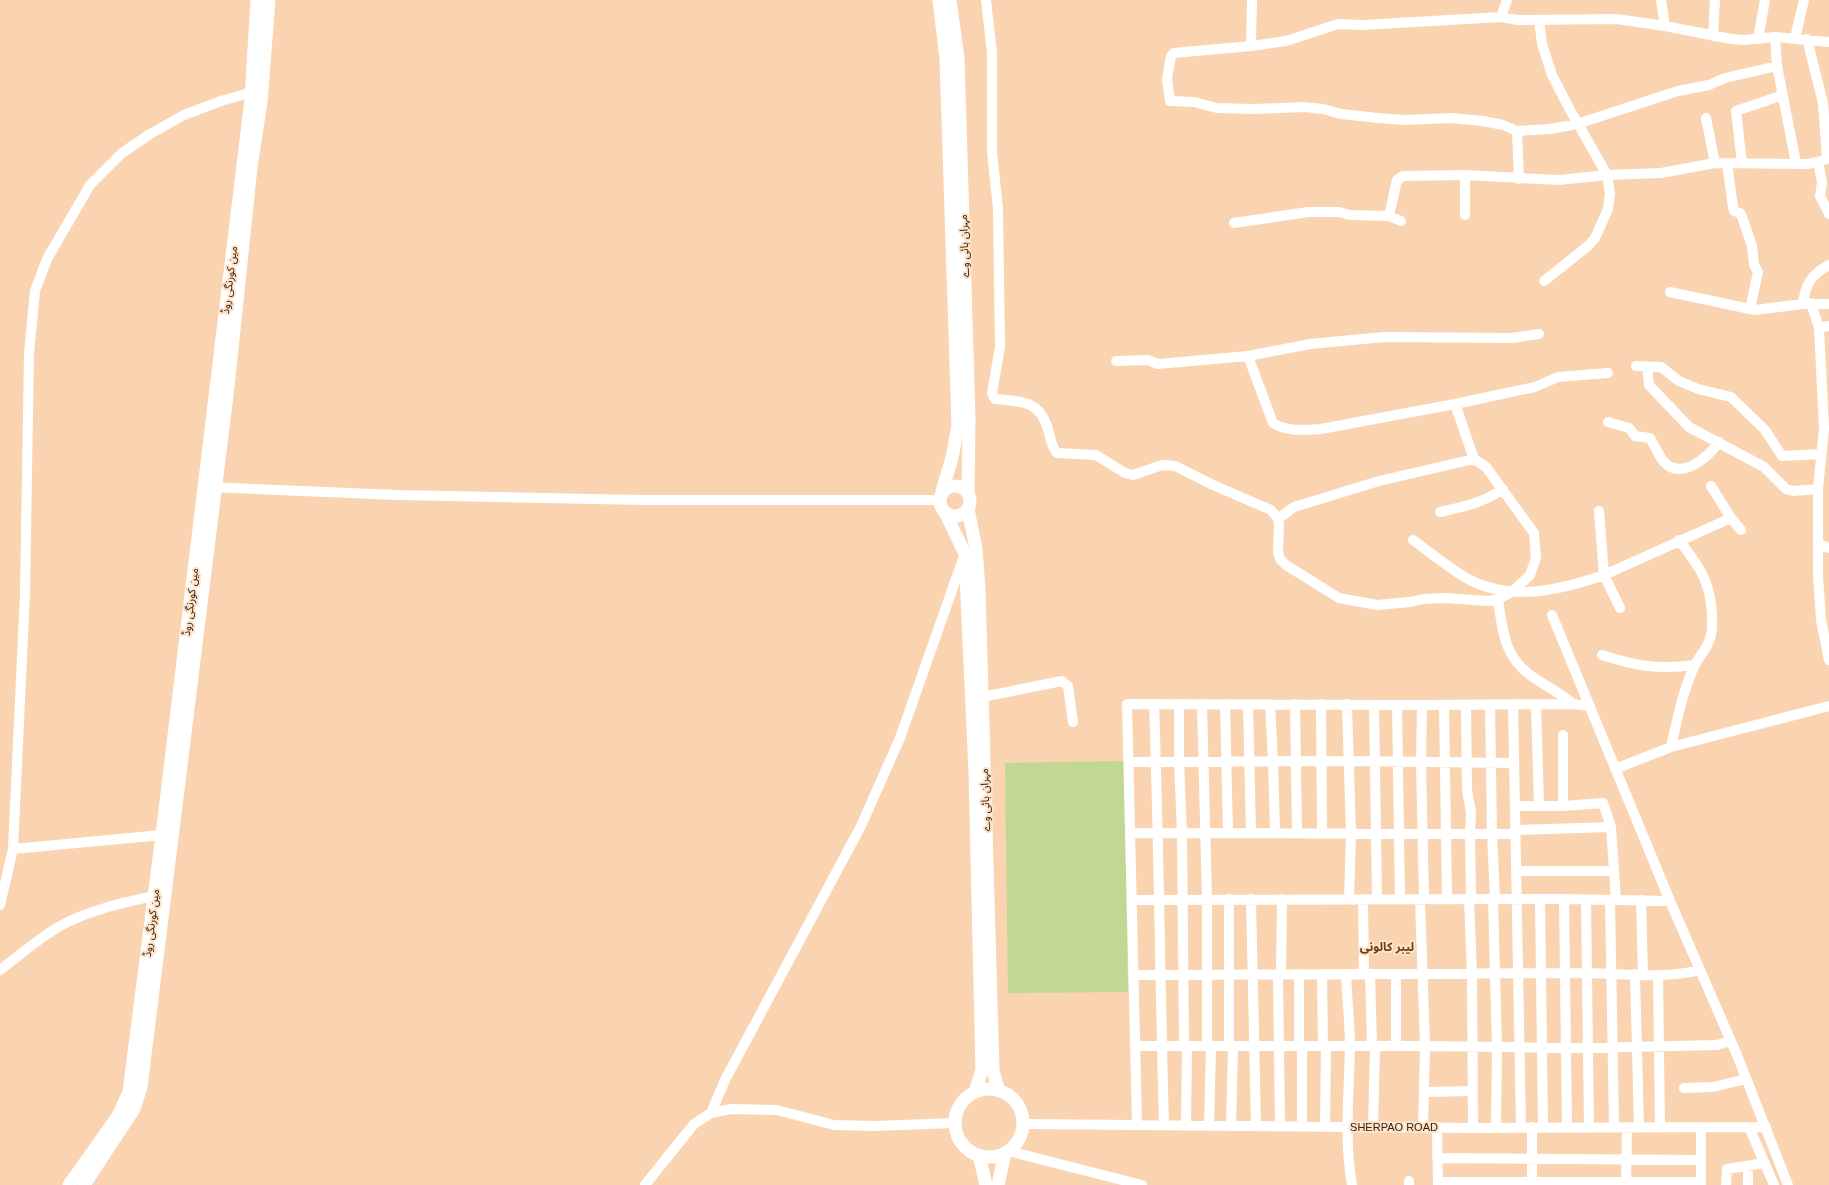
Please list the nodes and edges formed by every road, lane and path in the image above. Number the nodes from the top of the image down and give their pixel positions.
1 (257, 0) edge
2 (269, 0) edge
3 (939, 0) edge
4 (950, 0) edge
5 (986, 0) edge
6 (1252, 0) edge
7 (1507, 0) edge
8 (1661, 0) edge
9 (1715, 0) edge
10 (1765, 0) edge
11 (1804, 0) edge
12 (1501, 17) junction
13 (1539, 20) junction
14 (1665, 26) junction
15 (1713, 36) junction
16 (1775, 37) junction
17 (1795, 38) junction
18 (1758, 39) junction
19 (1807, 39) junction
20 (1829, 42) edge
21 (1251, 46) junction
22 (1777, 66) junction
23 (257, 91) junction
24 (1825, 92) edge
25 (1783, 95) junction
26 (1706, 118) dead end
27 (1578, 124) junction
28 (1517, 131) junction
29 (1825, 160) edge
30 (1715, 163) junction
31 (1727, 163) junction
32 (1742, 163) junction
33 (1796, 163) junction
34 (1465, 175) junction
35 (1607, 175) junction
36 (1519, 179) junction
37 (1829, 214) edge
38 (1465, 215) dead end
39 (1389, 216) junction
40 (1401, 221) dead end
41 (1234, 223) dead end
42 (1829, 265) edge
43 (1544, 281) dead end
44 (1670, 292) dead end
45 (1807, 303) junction
46 (1829, 304) edge
47 (1750, 309) junction
48 (1824, 327) edge
49 (1539, 334) dead end
50 (1248, 356) junction
51 (1116, 361) dead end
52 (1636, 366) dead end
53 (1647, 366) junction
54 (1608, 373) dead end
55 (1455, 404) junction
56 (1608, 422) dead end
57 (1826, 428) edge
58 (1719, 442) junction
59 (1821, 454) junction
60 (1474, 459) junction
61 (1711, 486) dead end
62 (209, 487) junction
63 (1502, 489) junction
64 (1818, 489) junction
65 (968, 493) junction
66 (941, 496) junction
67 (968, 509) junction
68 (1599, 511) dead end
69 (1440, 512) dead end
70 (946, 514) junction
71 (1730, 518) junction
72 (1278, 519) junction
73 (1741, 530) dead end
74 (1413, 540) dead end
75 (1679, 540) junction
76 (1818, 544) junction
77 (1829, 548) edge
78 (965, 554) junction
79 (1604, 574) junction
80 (1512, 592) junction
81 (1498, 599) junction
82 (1620, 608) dead end
83 (1552, 615) dead end
84 (1602, 655) dead end
85 (1829, 660) edge
86 (1695, 664) junction
87 (982, 698) junction
88 (1154, 704) junction
89 (1180, 704) junction
90 (1202, 704) junction
91 (1225, 704) junction
92 (1248, 704) junction
93 (1270, 704) junction
94 (1295, 704) junction
95 (1321, 704) junction
96 (1347, 704) junction
97 (1490, 704) junction
98 (1513, 704) junction
99 (1536, 704) junction
100 (1573, 704) junction
101 (1374, 705) junction
102 (1397, 705) junction
103 (1422, 705) junction
104 (1444, 705) junction
105 (1466, 705) junction
106 (1590, 706) junction
107 (1829, 706) edge
108 (1073, 722) dead end
109 (1563, 735) dead end
110 (1671, 747) junction
111 (1250, 761) junction
112 (1273, 761) junction
113 (1297, 761) junction
114 (1321, 761) junction
115 (1349, 761) junction
116 (1374, 761) junction
117 (1398, 761) junction
118 (1130, 762) junction
119 (1156, 762) junction
120 (1179, 762) junction
121 (1204, 762) junction
122 (1226, 762) junction
123 (1421, 762) junction
124 (1444, 762) junction
125 (1468, 762) junction
126 (1490, 763) junction
127 (1514, 763) junction
128 (1615, 769) junction
129 (1515, 806) junction
130 (1539, 806) junction
131 (1563, 806) junction
132 (1611, 827) junction
133 (1516, 832) junction
134 (1159, 833) junction
135 (1205, 833) junction
136 (1228, 833) junction
137 (1250, 833) junction
138 (1275, 833) junction
139 (1322, 833) junction
140 (1375, 833) junction
141 (1131, 834) junction
142 (1182, 834) junction
143 (1297, 834) junction
144 (1351, 834) junction
145 (1399, 834) junction
146 (1422, 834) junction
147 (1446, 834) junction
148 (1470, 834) junction
149 (1492, 834) junction
150 (162, 835) junction
151 (13, 849) junction
152 (1614, 871) junction
153 (1516, 872) junction
154 (154, 896) junction
155 (1183, 899) junction
156 (1207, 899) junction
157 (1229, 899) junction
158 (1251, 899) junction
159 (1282, 899) junction
160 (1350, 899) junction
161 (1363, 899) junction
162 (1377, 899) junction
163 (1400, 899) junction
164 (1422, 899) junction
165 (1447, 899) junction
166 (1470, 899) junction
167 (1494, 899) junction
168 (1517, 899) junction
169 (1540, 899) junction
170 (1564, 899) junction
171 (1132, 900) junction
172 (1159, 900) junction
173 (1586, 900) junction
174 (1613, 900) junction
175 (1641, 900) junction
176 (1670, 901) junction
177 (0, 905) edge
178 (0, 970) edge
179 (1700, 970) junction
180 (1588, 973) junction
181 (1252, 974) junction
182 (1280, 974) junction
183 (1299, 974) junction
184 (1322, 974) junction
185 (1346, 974) junction
186 (1367, 974) junction
187 (1396, 974) junction
188 (1422, 974) junction
189 (1496, 974) junction
190 (1517, 974) junction
191 (1540, 974) junction
192 (1565, 974) junction
193 (1612, 974) junction
194 (1639, 974) junction
195 (1133, 975) junction
196 (1160, 975) junction
197 (1184, 975) junction
198 (1207, 975) junction
199 (1229, 975) junction
200 (1472, 975) junction
201 (1658, 975) junction
202 (1731, 1041) junction
203 (1135, 1046) junction
204 (1162, 1046) junction
205 (1185, 1046) junction
206 (1209, 1046) junction
207 (1231, 1046) junction
208 (1255, 1046) junction
209 (1278, 1046) junction
210 (1301, 1046) junction
211 (1324, 1046) junction
212 (1350, 1046) junction
213 (1373, 1046) junction
214 (1396, 1046) junction
215 (1425, 1046) junction
216 (1660, 1046) junction
217 (1473, 1047) junction
218 (1497, 1047) junction
219 (1520, 1047) junction
220 (1614, 1047) junction
221 (1638, 1047) junction
222 (1542, 1048) junction
223 (1566, 1048) junction
224 (1588, 1048) junction
225 (1746, 1079) junction
226 (1684, 1088) dead end
227 (999, 1091) junction
228 (1473, 1091) junction
229 (975, 1092) junction
230 (1424, 1092) junction
231 (711, 1113) junction
232 (955, 1123) junction
233 (1022, 1124) junction
234 (1137, 1125) junction
235 (1164, 1125) junction
236 (1186, 1126) junction
237 (1209, 1126) junction
238 (1232, 1126) junction
239 (1256, 1126) junction
240 (1280, 1126) junction
241 (1302, 1126) junction
242 (1325, 1126) junction
243 (1348, 1127) junction
244 (1373, 1127) junction
245 (1423, 1127) junction
246 (1437, 1127) junction
247 (1496, 1127) junction
248 (1521, 1127) junction
249 (1532, 1127) junction
250 (1543, 1127) junction
251 (1567, 1127) junction
252 (1589, 1127) junction
253 (1614, 1127) junction
254 (1627, 1127) junction
255 (1638, 1127) junction
256 (1660, 1127) junction
257 (1701, 1127) junction
258 (1749, 1127) junction
259 (1766, 1127) junction
260 (1473, 1128) junction
261 (1007, 1152) junction
262 (979, 1155) junction
263 (1438, 1158) junction
264 (1532, 1159) junction
265 (1626, 1160) junction
266 (1701, 1160) junction
267 (1765, 1163) junction
268 (1748, 1166) junction
269 (1438, 1183) edge
270 (1532, 1184) edge
271 (1626, 1184) edge
272 (1701, 1184) edge
273 (69, 1185) edge
274 (84, 1185) edge
275 (645, 1185) edge
276 (986, 1185) edge
277 (998, 1185) edge
278 (1142, 1185) edge
279 (1352, 1185) edge
280 (1726, 1185) edge
281 (1748, 1185) edge
282 (1774, 1185) edge
283 (1788, 1185) edge

1 - 23 main road, مین کورنگی روڈ
2 - 23 main road, مین کورنگی روڈ
3 - 66 main road
4 - 65 main road, مہران ہائی وے
5 - 72 street
6 - 21 street
7 - 12 street
8 - 14 street
9 - 15 street
10 - 18 street
11 - 17 street
12 - 13 street
12 - 21 street
13 - 14 street
13 - 27 street
14 - 15 street
15 - 18 street
16 - 17 street
16 - 18 street
16 - 22 street
17 - 19 street
19 - 20 street
19 - 24 street
21 - 28 street
22 - 25 street
22 - 27 street
23 - 62 main road, مین کورنگی روڈ
23 - 151 street
24 - 29 street
25 - 32 street
25 - 33 street
26 - 30 street
27 - 28 street
27 - 35 street
28 - 36 street
29 - 33 street
29 - 37 street
30 - 31 street
30 - 35 street
31 - 32 street
31 - 47 street
32 - 33 street
34 - 36 street
34 - 38 street
34 - 39 street
35 - 36 street
35 - 43 street
39 - 40 street
39 - 41 street
42 - 45 street
44 - 47 street
45 - 46 street
45 - 47 street
45 - 48 street
48 - 57 street
49 - 50 street
50 - 51 street
50 - 55 street
52 - 53 street
53 - 58 street
53 - 59 street
54 - 55 street
55 - 60 street
56 - 58 street
57 - 59 street
58 - 64 street
59 - 64 street
60 - 63 street
60 - 72 street
61 - 71 street
62 - 66 street
62 - 150 main road, مین کورنگی روڈ
62 - 274 main road, مین کورنگی روڈ
63 - 69 street
63 - 80 street
64 - 76 street
65 - 66 main road
65 - 67 main road
66 - 70 main road
67 - 70 main road
67 - 87 main road, مہران ہائی وے
68 - 79 street
70 - 78 main road
71 - 73 street
71 - 75 street
72 - 81 street
74 - 80 street
75 - 79 street
75 - 86 street
76 - 77 street
76 - 85 street
78 - 229 main road
78 - 231 street
79 - 80 street
79 - 82 street
80 - 81 street
81 - 100 street
83 - 106 street
84 - 86 street
86 - 110 street
87 - 108 street
87 - 227 main road, مہران ہائی وے
88 - 89 street
88 - 118 street
88 - 119 street
89 - 90 street
89 - 120 street
90 - 91 street
90 - 121 street
91 - 92 street
91 - 122 street
92 - 93 street
92 - 111 street
93 - 94 street
93 - 112 street
94 - 95 street
94 - 113 street
95 - 96 street
95 - 114 street
96 - 101 street
96 - 115 street
97 - 98 street
97 - 105 street
97 - 126 street
98 - 99 street
98 - 127 street
99 - 100 street
99 - 130 street
100 - 106 street
101 - 102 street
101 - 116 street
102 - 103 street
102 - 117 street
103 - 104 street
103 - 123 street
104 - 105 street
104 - 124 street
105 - 125 street
106 - 128 street
107 - 110 street
109 - 131 street
110 - 128 street
111 - 112 street
111 - 122 street
111 - 137 street
112 - 113 street
112 - 138 street
113 - 114 street
113 - 143 street
114 - 115 street
114 - 139 street
115 - 116 street
115 - 144 street
116 - 117 street
116 - 140 street
117 - 123 street
117 - 145 street
118 - 119 street
118 - 141 street
119 - 120 street
119 - 134 street
120 - 121 street
120 - 142 street
121 - 122 street
121 - 135 street
122 - 136 street
123 - 124 street
123 - 146 street
124 - 125 street
124 - 147 street
125 - 126 street
125 - 148 street
126 - 127 street
126 - 149 street
127 - 129 street
128 - 176 street
129 - 130 street
129 - 133 street
130 - 131 street
131 - 132 street
132 - 133 street
132 - 152 street
133 - 149 street
133 - 153 street
134 - 141 street
134 - 142 street
134 - 172 street
135 - 136 street
135 - 142 street
135 - 156 street
136 - 137 street
137 - 138 street
138 - 143 street
139 - 143 street
139 - 144 street
140 - 144 street
140 - 145 street
140 - 162 street
141 - 171 street
142 - 155 street
144 - 160 street
145 - 146 street
145 - 163 street
146 - 147 street
146 - 164 street
147 - 148 street
147 - 165 street
148 - 149 street
148 - 166 street
149 - 167 street
150 - 151 street
150 - 154 main road, مین کورنگی روڈ
151 - 177 street
152 - 153 street
152 - 174 street
153 - 168 street
154 - 178 street
154 - 273 main road, مین کورنگی روڈ
155 - 156 street
155 - 172 street
155 - 197 street
156 - 157 street
156 - 198 street
157 - 158 street
157 - 199 street
158 - 159 street
158 - 181 street
159 - 160 street
159 - 182 street
160 - 161 street
161 - 162 street
161 - 186 street
162 - 163 street
163 - 164 street
164 - 165 street
164 - 188 street
165 - 166 street
166 - 167 street
166 - 200 street
167 - 168 street
167 - 189 street
168 - 169 street
168 - 190 street
169 - 170 street
169 - 191 street
170 - 173 street
170 - 192 street
171 - 172 street
171 - 195 street
172 - 196 street
173 - 174 street
173 - 180 street
174 - 175 street
174 - 193 street
175 - 176 street
175 - 194 street
176 - 179 street
179 - 201 street
179 - 202 street
180 - 192 street
180 - 193 street
180 - 224 street
181 - 182 street
181 - 199 street
181 - 208 street
182 - 183 street
182 - 209 street
183 - 184 street
183 - 210 street
184 - 185 street
184 - 211 street
185 - 186 street
185 - 212 street
186 - 187 street
186 - 213 street
187 - 188 street
187 - 214 street
188 - 200 street
188 - 215 street
189 - 190 street
189 - 200 street
189 - 218 street
190 - 191 street
190 - 219 street
191 - 192 street
191 - 222 street
192 - 223 street
193 - 194 street
193 - 220 street
194 - 201 street
194 - 221 street
195 - 196 street
195 - 203 street
196 - 197 street
196 - 204 street
197 - 198 street
197 - 205 street
198 - 199 street
198 - 206 street
199 - 207 street
200 - 217 street
201 - 216 street
202 - 216 street
202 - 225 street
203 - 204 street
203 - 234 street
204 - 205 street
204 - 235 street
205 - 206 street
205 - 236 street
206 - 207 street
206 - 237 street
207 - 208 street
207 - 238 street
208 - 209 street
208 - 239 street
209 - 210 street
209 - 240 street
210 - 211 street
210 - 241 street
211 - 212 street
211 - 242 street
212 - 213 street
212 - 243 street
213 - 214 street
213 - 244 street
214 - 215 street
215 - 217 street
215 - 230 street
216 - 221 street
216 - 256 street
217 - 218 street
217 - 228 street
218 - 219 street
218 - 247 street
219 - 222 street
219 - 248 street
220 - 221 street
220 - 224 street
220 - 253 street
221 - 255 street
222 - 223 street
222 - 250 street
223 - 224 street
223 - 251 street
224 - 252 street
225 - 226 street
225 - 259 street
227 - 229 main road
227 - 233 main road
228 - 230 street
228 - 260 street
229 - 232 main road
230 - 245 street
231 - 232 street
231 - 275 street
232 - 262 main road
233 - 234 street, SHERPAO ROAD
233 - 261 main road
234 - 235 street, SHERPAO ROAD
235 - 236 street, SHERPAO ROAD
236 - 237 street, SHERPAO ROAD
237 - 238 street, SHERPAO ROAD
238 - 239 street, SHERPAO ROAD
239 - 240 street, SHERPAO ROAD
240 - 241 street, SHERPAO ROAD
241 - 242 street, SHERPAO ROAD
242 - 243 street, SHERPAO ROAD
243 - 244 street, SHERPAO ROAD
243 - 279 street
244 - 245 street, SHERPAO ROAD
245 - 246 street, SHERPAO ROAD
246 - 260 street, SHERPAO ROAD
246 - 263 street
247 - 248 street, SHERPAO ROAD
247 - 260 street, SHERPAO ROAD
248 - 249 street, SHERPAO ROAD
249 - 250 street, SHERPAO ROAD
249 - 264 street
250 - 251 street, SHERPAO ROAD
251 - 252 street, SHERPAO ROAD
252 - 253 street, SHERPAO ROAD
253 - 254 street, SHERPAO ROAD
254 - 255 street, SHERPAO ROAD
254 - 265 street
255 - 256 street, SHERPAO ROAD
256 - 257 street, SHERPAO ROAD
257 - 258 street, SHERPAO ROAD
257 - 266 street
258 - 259 street, SHERPAO ROAD
258 - 267 street
259 - 283 street
261 - 262 main road
261 - 277 main road
261 - 278 street
262 - 276 main road
263 - 264 street
263 - 269 street
264 - 265 street
264 - 270 street
265 - 266 street
265 - 271 street
266 - 272 street
267 - 268 street
267 - 282 street
268 - 280 street
268 - 281 street
269 - 270 street
270 - 271 street
271 - 272 street

